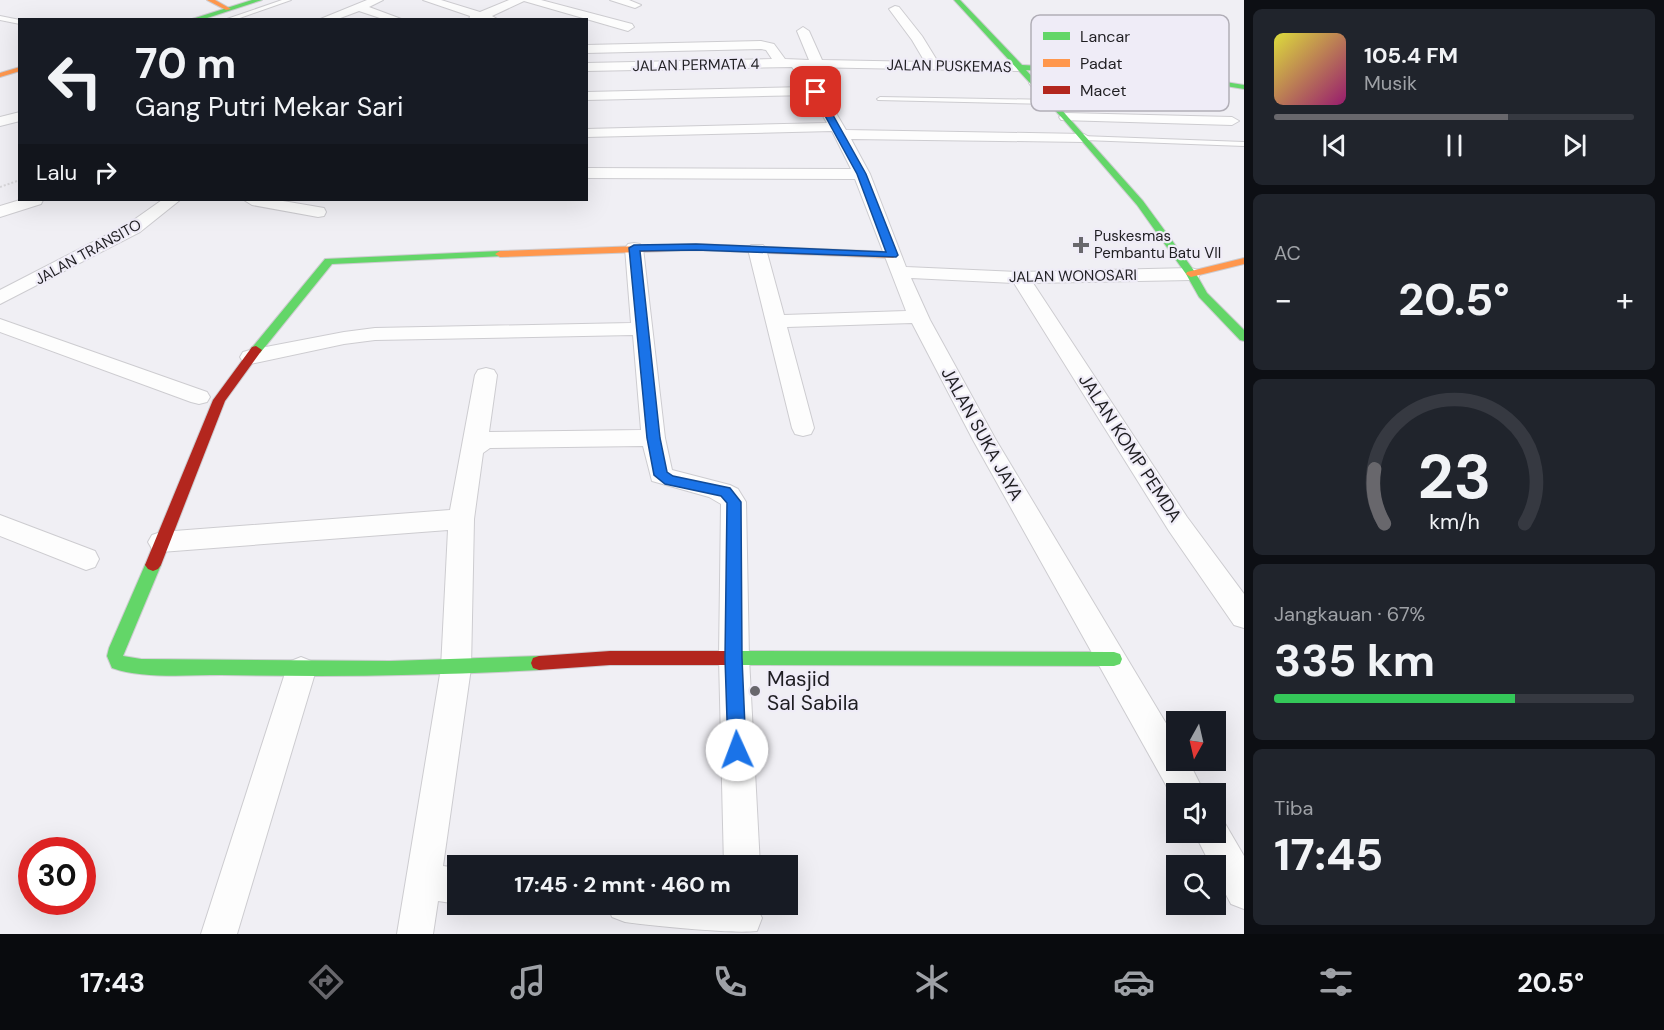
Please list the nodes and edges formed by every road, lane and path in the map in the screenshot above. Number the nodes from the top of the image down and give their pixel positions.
1 (210, 0) edge
2 (259, 0) edge
3 (288, 0) edge
4 (377, 0) edge
5 (429, 0) edge
6 (519, 0) edge
7 (528, 0) edge
8 (616, 0) edge
9 (957, 0) edge
10 (447, 2) edge
11 (635, 5) dead end
12 (359, 7) junction
13 (895, 9) dead end
14 (227, 14) edge
15 (0, 18) edge
16 (204, 18) edge
17 (329, 18) edge
18 (393, 18) edge
19 (477, 18) edge
20 (18, 22) edge
21 (628, 27) dead end
22 (803, 31) dead end
23 (588, 49) edge
24 (798, 64) junction
25 (933, 65) junction
26 (588, 67) edge
27 (1018, 67) junction
28 (1031, 68) edge
29 (18, 70) edge
30 (0, 75) edge
31 (1031, 78) edge
32 (1229, 84) edge
33 (1244, 87) edge
34 (816, 92) junction
35 (588, 96) edge
36 (880, 99) dead end
37 (1031, 102) edge
38 (1061, 111) edge
39 (18, 117) edge
40 (1066, 117) junction
41 (1233, 121) dead end
42 (0, 122) edge
43 (839, 130) junction
44 (588, 133) edge
45 (1084, 138) junction
46 (1244, 144) edge
47 (588, 173) edge
48 (862, 174) junction
49 (18, 181) edge
50 (0, 187) edge
51 (32, 201) edge
52 (171, 201) edge
53 (258, 201) edge
54 (0, 212) edge
55 (318, 212) dead end
56 (634, 248) junction
57 (757, 249) junction
58 (1244, 261) edge
59 (897, 263) junction
60 (1191, 274) junction
61 (1020, 278) junction
62 (0, 298) edge
63 (919, 317) junction
64 (776, 321) junction
65 (0, 325) edge
66 (643, 329) junction
67 (1244, 337) edge
68 (250, 357) junction
69 (486, 375) dead end
70 (200, 397) dead end
71 (803, 428) dead end
72 (653, 438) junction
73 (475, 446) junction
74 (461, 519) junction
75 (0, 525) edge
76 (161, 542) junction
77 (86, 559) dead end
78 (1244, 616) edge
79 (734, 658) junction
80 (1113, 659) junction
81 (456, 668) junction
82 (301, 670) junction
83 (1183, 783) edge
84 (1217, 843) edge
85 (742, 855) edge
86 (441, 884) edge
87 (1244, 891) edge
88 (713, 915) edge
89 (744, 919) edge
90 (219, 934) edge
91 (415, 934) edge

1 - 14 street
2 - 14 street
3 - 14 lane
4 - 12 street
5 - 10 street
6 - 19 street
7 - 21 street
8 - 11 street
9 - 27 street
10 - 19 street
12 - 17 street
12 - 18 street
13 - 25 street
14 - 16 street
15 - 20 lane
22 - 24 street
23 - 24 street, JALAN PERMATA 4
24 - 25 street, JALAN PUSKEMAS
24 - 26 street, JALAN PERMATA 4
24 - 34 street, JALAN SUKA JAYA
25 - 27 street, JALAN PUSKEMAS
27 - 28 street, JALAN PUSKEMAS
27 - 31 street
29 - 30 street
32 - 33 street, JALAN PUSKEMAS
34 - 35 street
34 - 43 street, JALAN SUKA JAYA
36 - 37 lane
38 - 40 street
39 - 42 street
40 - 41 street
40 - 45 street
43 - 44 street
43 - 45 street
43 - 48 street, JALAN SUKA JAYA
45 - 46 lane
45 - 60 street
47 - 48 street
48 - 59 street, JALAN SUKA JAYA
49 - 50 path
51 - 54 street
52 - 62 street, JALAN TRANSITO
53 - 55 street
56 - 57 street
56 - 66 street
56 - 68 street
57 - 59 street
57 - 64 street
58 - 60 street, JALAN WONOSARI
59 - 61 street, JALAN WONOSARI
59 - 63 street, JALAN SUKA JAYA
60 - 61 street, JALAN WONOSARI
60 - 67 street
61 - 78 street, JALAN KOMP PEMDA
63 - 64 street
63 - 80 street, JALAN SUKA JAYA
64 - 71 street
65 - 70 street
66 - 68 street
66 - 72 street
68 - 76 street
69 - 73 street
72 - 73 street
72 - 79 street
73 - 74 street
74 - 76 street
74 - 81 street
75 - 77 street
76 - 82 street
79 - 80 street
79 - 81 street
79 - 85 street
80 - 83 street, JALAN SUKA JAYA
81 - 82 street
81 - 86 street
82 - 90 street
84 - 87 street
86 - 91 street
88 - 89 street

